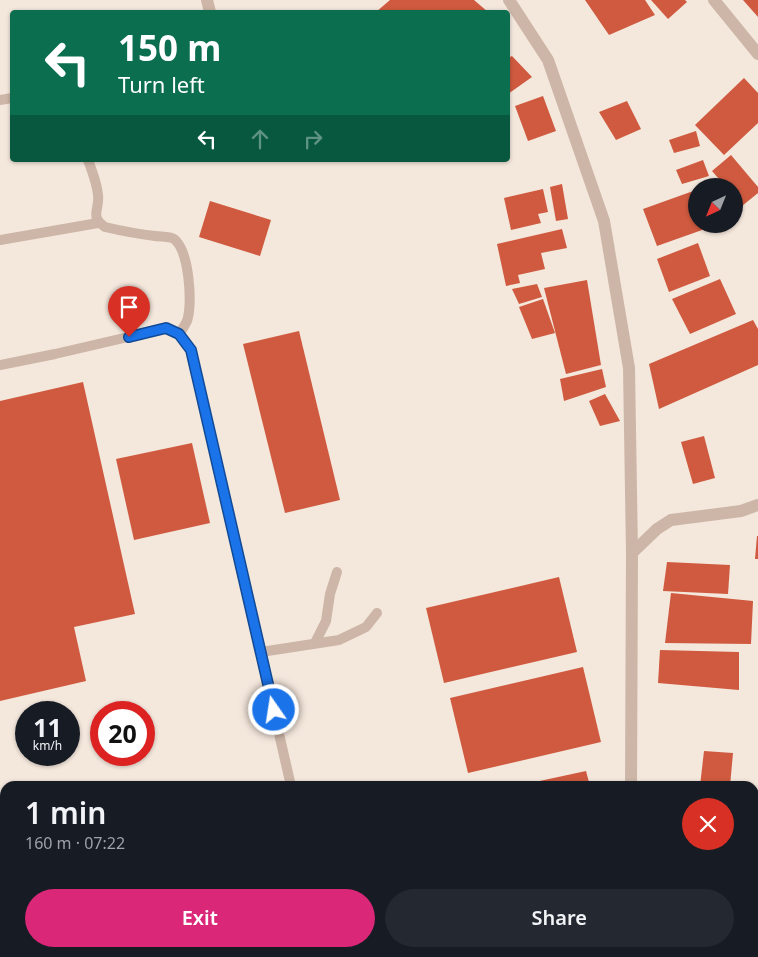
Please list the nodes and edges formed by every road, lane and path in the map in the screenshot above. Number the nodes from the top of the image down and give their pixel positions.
1 (509, 0) edge
2 (714, 0) edge
3 (758, 54) edge
4 (89, 162) edge
5 (98, 223) junction
6 (0, 240) edge
7 (179, 334) junction
8 (0, 364) edge
9 (755, 508) edge
10 (632, 554) junction
11 (337, 572) dead end
12 (377, 613) dead end
13 (316, 643) junction
14 (261, 652) junction
15 (290, 781) edge
16 (631, 781) edge

1 - 10 street
2 - 3 street
4 - 5 lane
5 - 6 lane
5 - 7 lane
7 - 8 lane
7 - 14 lane
9 - 10 street
10 - 16 street
11 - 13 lane
12 - 13 lane
13 - 14 lane
14 - 15 lane

